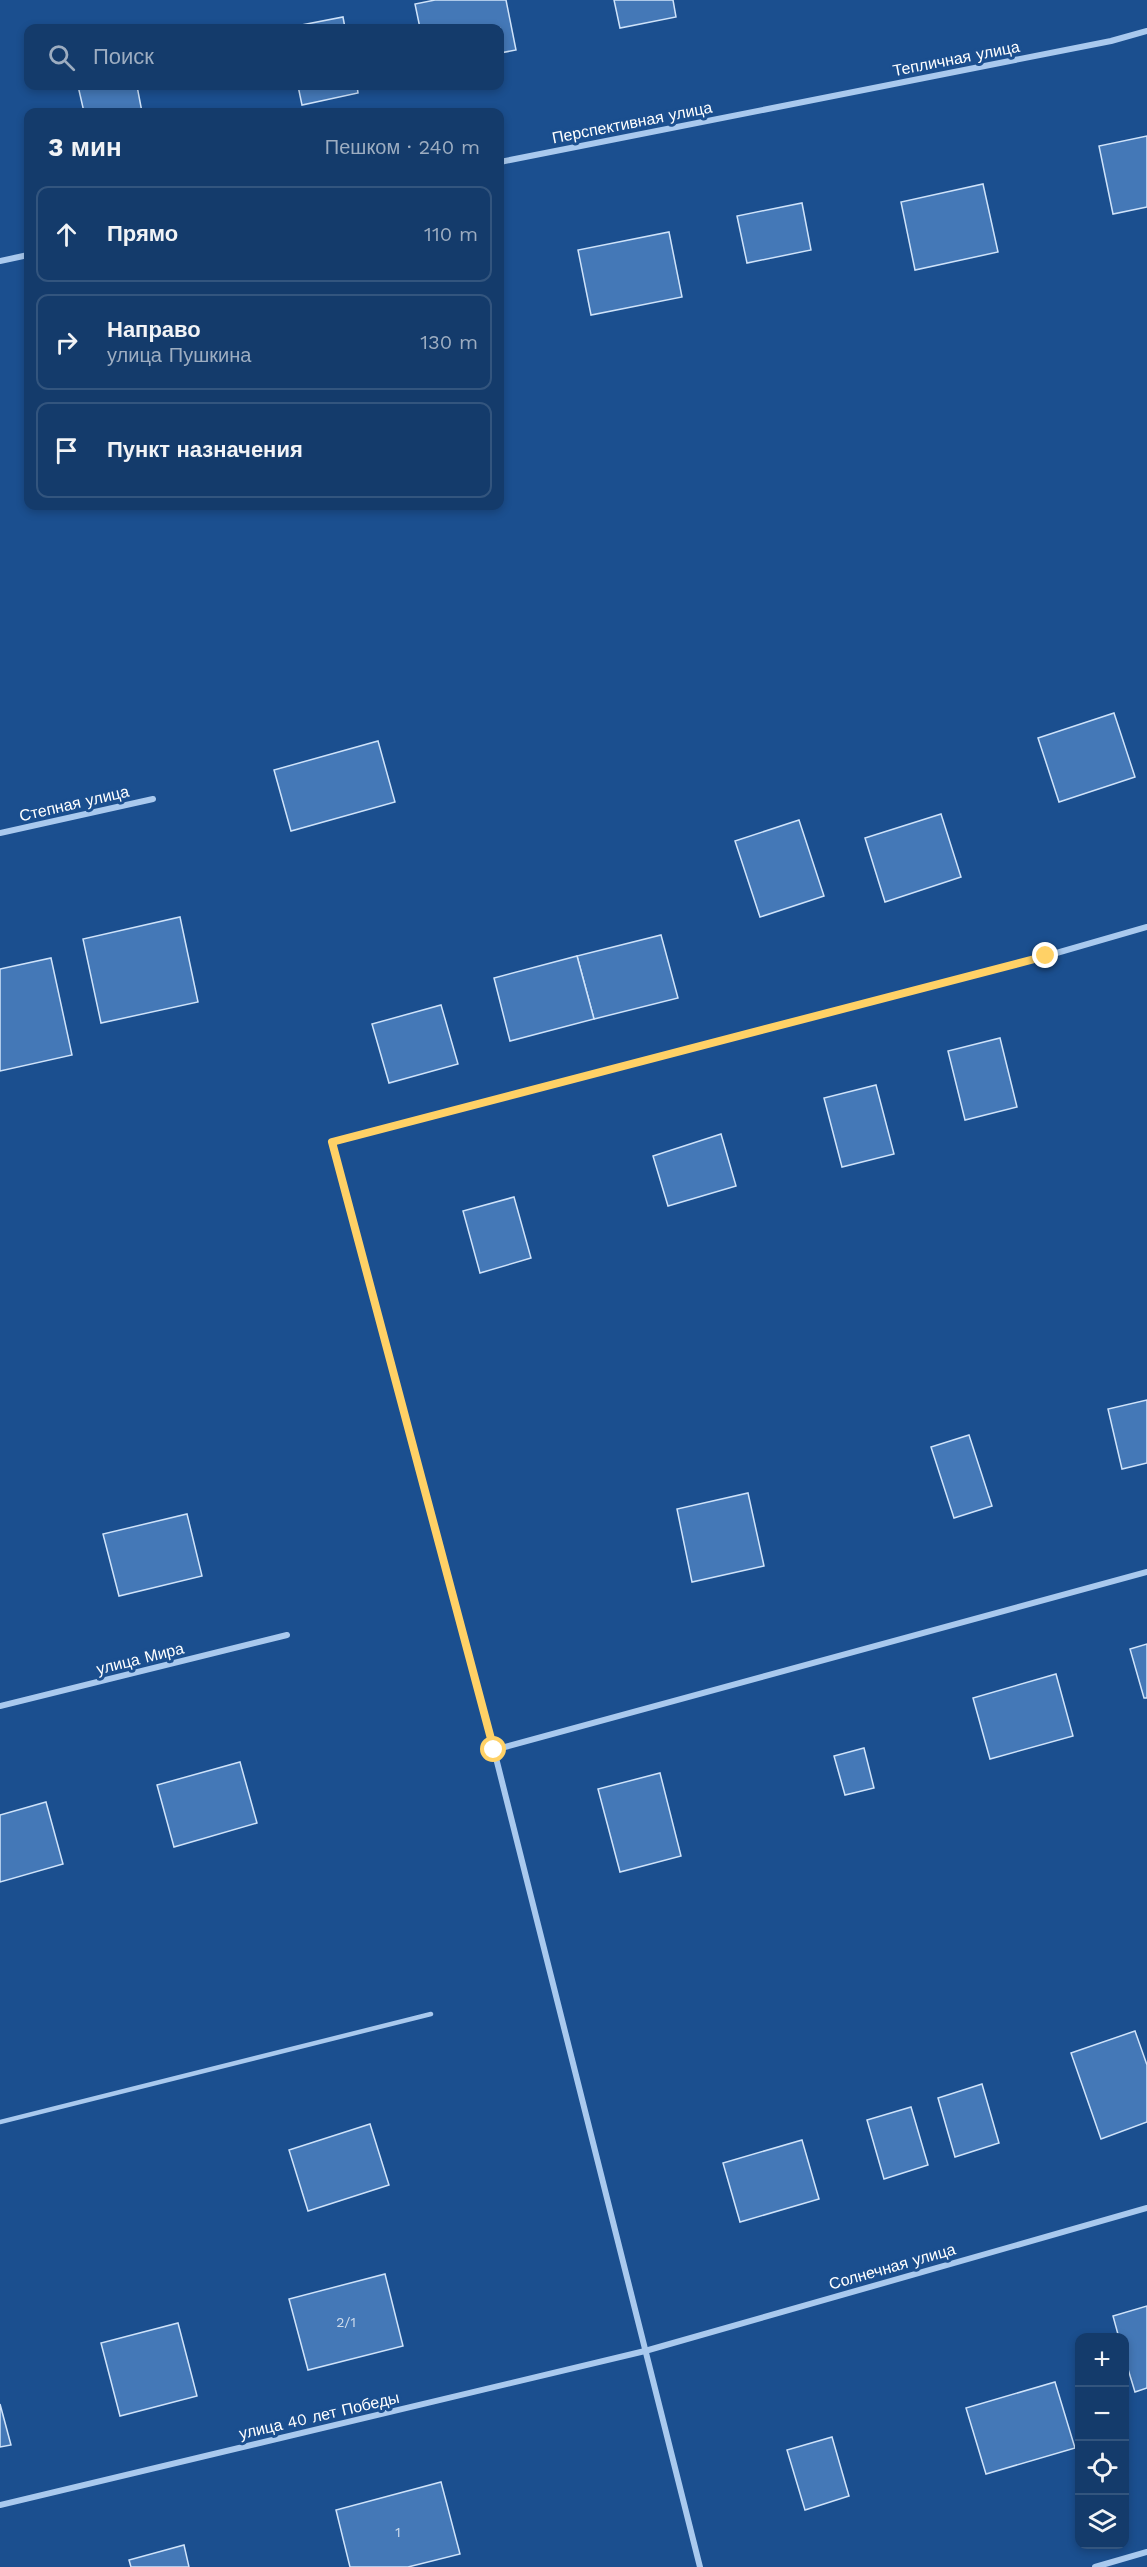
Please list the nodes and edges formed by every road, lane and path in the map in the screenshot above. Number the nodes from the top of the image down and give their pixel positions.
1 (1147, 30) edge
2 (769, 109) joint
3 (504, 161) edge
4 (24, 256) edge
5 (0, 261) edge
6 (153, 799) dead end
7 (0, 833) edge
8 (1147, 927) edge
9 (1147, 1572) edge
10 (287, 1635) dead end
11 (0, 1707) edge
12 (494, 1750) junction
13 (430, 2014) dead end
14 (0, 2122) edge
15 (1147, 2208) edge
16 (645, 2351) junction
17 (0, 2505) edge
18 (1147, 2552) edge
19 (700, 2567) edge
20 (1095, 2567) edge

1 - 2 street, Тепличная улица
2 - 3 street, Перспективная улица
4 - 5 street
6 - 7 street, Степная улица
8 - 12 street
9 - 12 street
10 - 11 street, улица Мира
12 - 16 street
13 - 14 lane
15 - 16 street, Солнечная улица
16 - 17 street, улица 40 лет Победы
16 - 19 street
18 - 20 street

